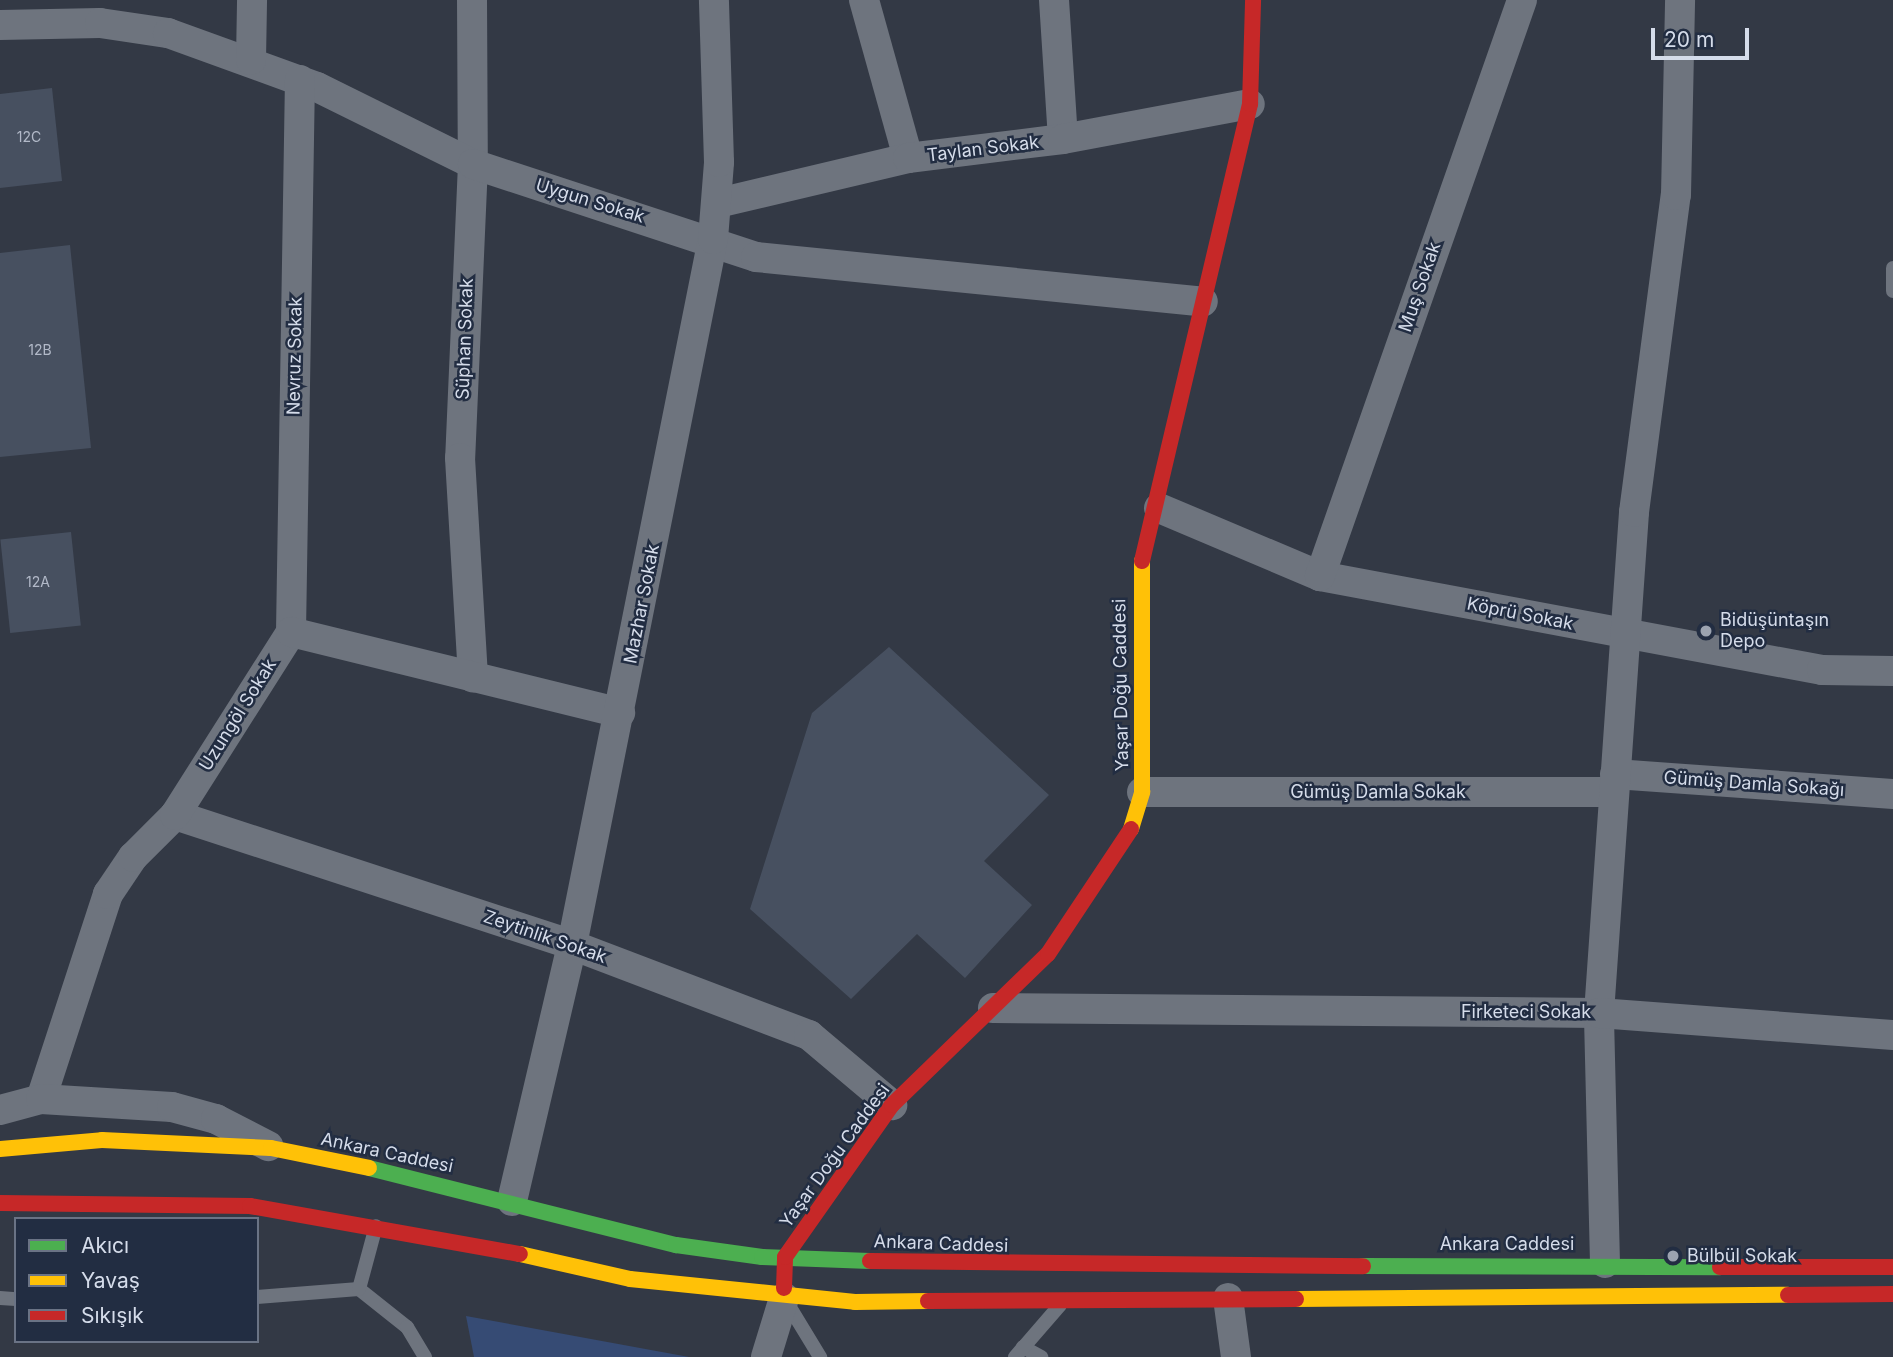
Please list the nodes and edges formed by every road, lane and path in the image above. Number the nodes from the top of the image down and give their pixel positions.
1 (252, 0) edge
2 (472, 0) edge
3 (714, 0) edge
4 (864, 0) edge
5 (1054, 0) edge
6 (1253, 0) edge
7 (1522, 0) edge
8 (1680, 0) edge
9 (11, 16) edge
10 (251, 60) junction
11 (300, 80) junction
12 (1250, 104) junction
13 (1063, 139) junction
14 (908, 159) junction
15 (473, 164) junction
16 (718, 203) junction
17 (713, 239) junction
18 (1893, 268) edge
19 (1893, 291) edge
20 (1203, 302) junction
21 (1159, 508) junction
22 (1320, 576) junction
23 (290, 632) junction
24 (1625, 634) junction
25 (1893, 671) edge
26 (473, 678) junction
27 (621, 713) junction
28 (1615, 783) junction
29 (1142, 792) junction
30 (1893, 794) edge
31 (175, 815) junction
32 (572, 945) junction
33 (993, 1008) junction
34 (1599, 1013) junction
35 (1893, 1035) edge
36 (41, 1099) junction
37 (892, 1105) junction
38 (0, 1110) edge
39 (271, 1147) junction
40 (0, 1149) edge
41 (512, 1200) junction
42 (0, 1203) edge
43 (377, 1225) junction
44 (785, 1257) junction
45 (1605, 1263) junction
46 (1893, 1267) edge
47 (359, 1289) junction
48 (1893, 1294) edge
49 (259, 1297) edge
50 (784, 1298) junction
51 (1228, 1298) junction
52 (1063, 1301) junction
53 (1019, 1352) edge
54 (425, 1357) edge
55 (766, 1357) edge
56 (820, 1357) edge
57 (1041, 1357) edge
58 (1236, 1357) edge

1 - 10 street
2 - 15 street, Süphan Sokak
3 - 16 street, Mazhar Sokak
4 - 14 street
5 - 13 street
6 - 12 main road, Yaşar Doğu Caddesi
7 - 22 street, Muş Sokak
8 - 24 street, Firketeci Sokak
9 - 10 street, Uygun Sokak
10 - 11 street, Uygun Sokak
11 - 15 street, Uygun Sokak
11 - 23 street, Nevruz Sokak
12 - 13 street, Taylan Sokak
12 - 20 main road, Yaşar Doğu Caddesi
13 - 14 street, Taylan Sokak
14 - 16 street, Taylan Sokak
15 - 17 street, Uygun Sokak
15 - 26 street, Süphan Sokak
16 - 17 street, Mazhar Sokak
17 - 20 street, Uygun Sokak
17 - 27 street, Mazhar Sokak
18 - 19 lane
20 - 21 main road, Yaşar Doğu Caddesi
21 - 22 street, Köprü Sokak
21 - 29 main road, Yaşar Doğu Caddesi
22 - 24 street, Köprü Sokak
23 - 26 street
23 - 31 street, Uzungöl Sokak
24 - 25 street, Köprü Sokak
24 - 28 street, Firketeci Sokak
26 - 27 street
27 - 32 street, Mazhar Sokak
28 - 29 street, Gümüş Damla Sokak
28 - 30 street, Gümüş Damla Sokağı
28 - 34 street, Firketeci Sokak
29 - 33 main road, Yaşar Doğu Caddesi
31 - 32 street, Zeytinlik Sokak
31 - 36 street, Uzungöl Sokak
32 - 37 street, Zeytinlik Sokak
32 - 41 street, Mazhar Sokak
33 - 34 street, Firketeci Sokak
33 - 37 main road, Yaşar Doğu Caddesi
34 - 35 street
34 - 45 street
36 - 38 street
36 - 39 street
37 - 44 main road, Yaşar Doğu Caddesi
39 - 40 main road, Ankara Caddesi
39 - 41 main road, Ankara Caddesi
41 - 44 main road, Ankara Caddesi
42 - 43 main road
43 - 47 lane
43 - 50 main road
44 - 45 main road, Ankara Caddesi
44 - 50 main road
45 - 46 main road, Ankara Caddesi
47 - 49 lane
47 - 54 lane
48 - 51 main road
50 - 52 main road
50 - 55 street
50 - 56 lane
51 - 52 main road
51 - 58 street
52 - 53 lane
53 - 57 lane

